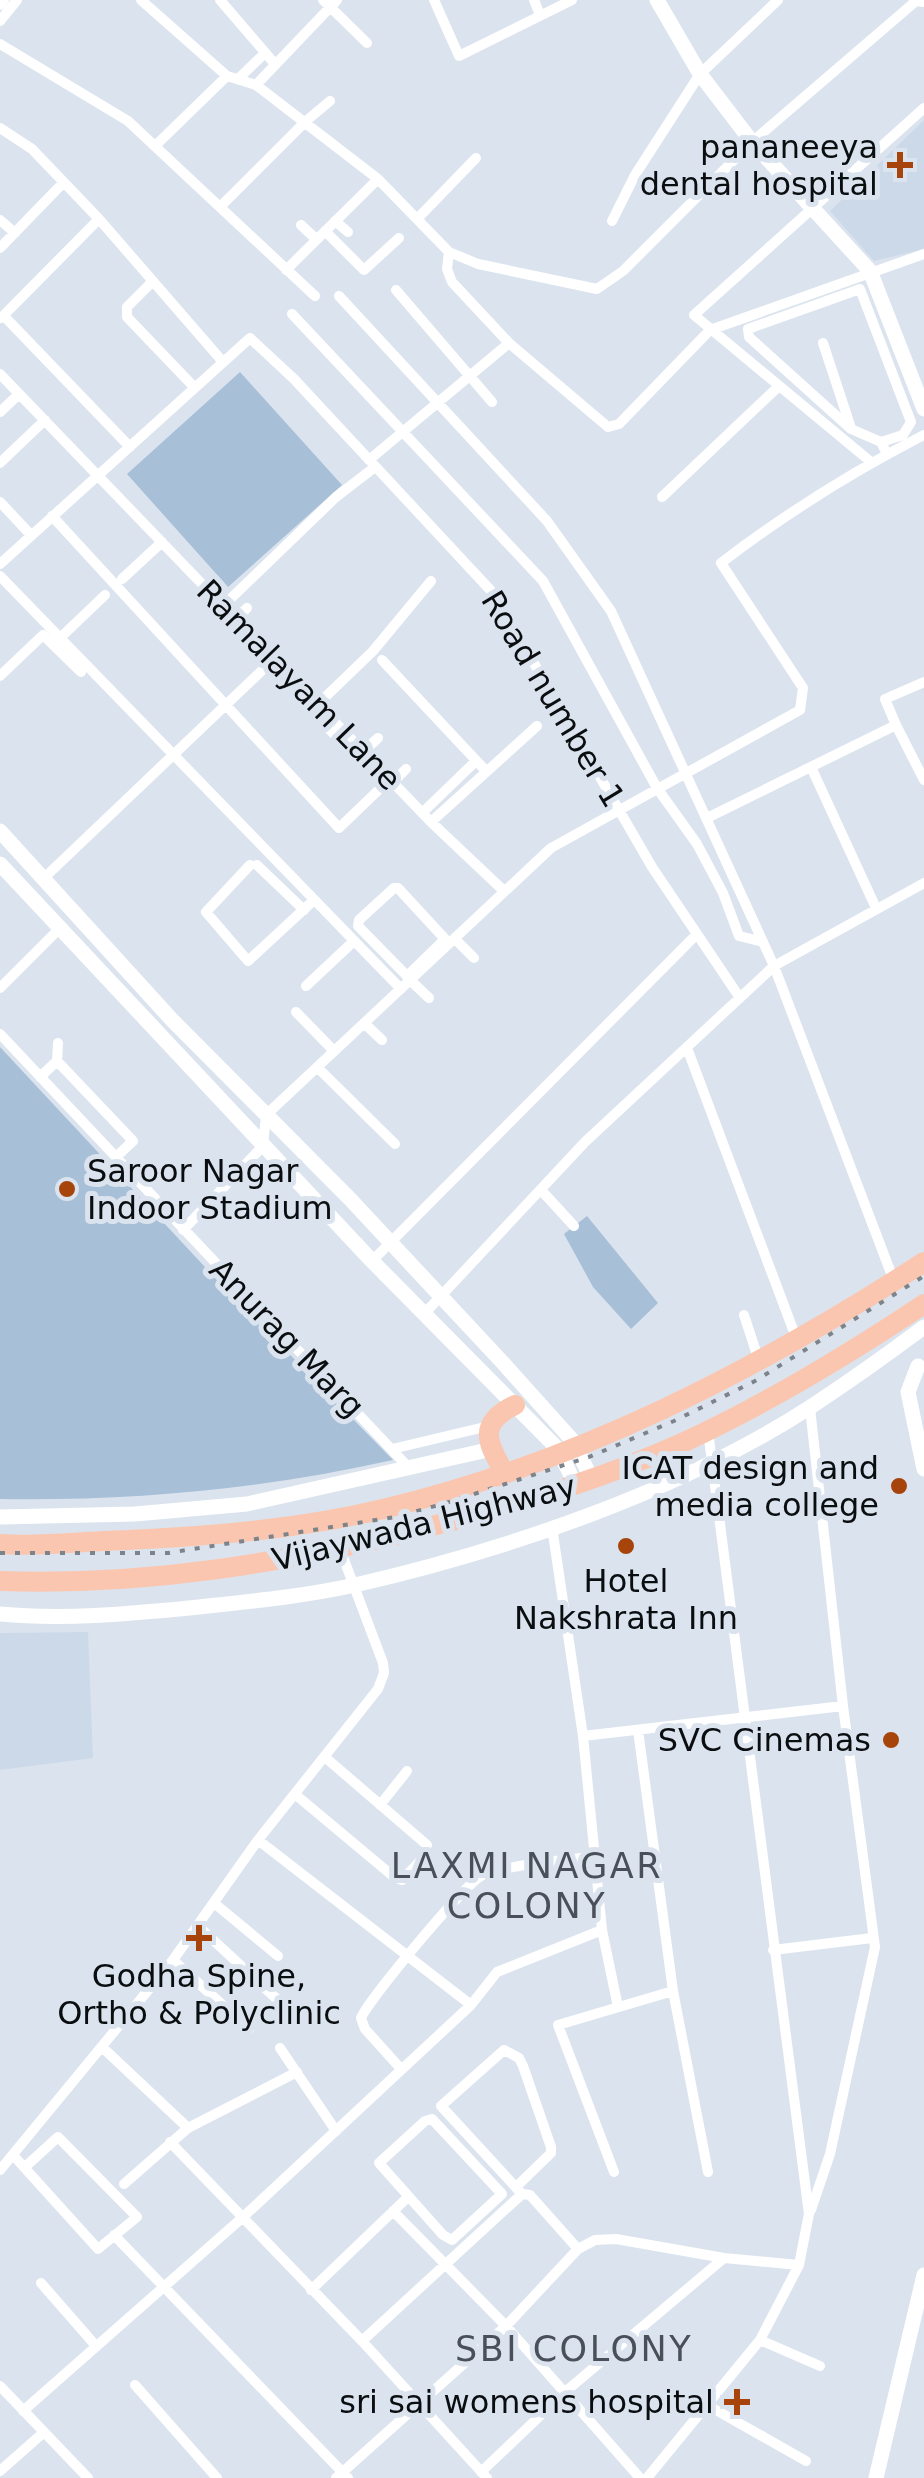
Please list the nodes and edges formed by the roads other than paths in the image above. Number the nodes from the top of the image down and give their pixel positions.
1 (17, 0) edge
2 (142, 0) edge
3 (220, 0) edge
4 (434, 0) edge
5 (534, 0) edge
6 (572, 0) edge
7 (657, 0) edge
8 (778, 0) edge
9 (330, 2) edge
10 (924, 2) edge
11 (540, 14) junction
12 (0, 21) edge
13 (367, 43) dead end
14 (0, 44) edge
15 (265, 53) junction
16 (275, 64) junction
17 (700, 74) junction
18 (232, 78) junction
19 (256, 86) junction
20 (330, 101) dead end
21 (924, 108) edge
22 (306, 121) junction
23 (0, 128) edge
24 (752, 142) junction
25 (155, 146) junction
26 (476, 158) dead end
27 (378, 179) junction
28 (64, 183) junction
29 (220, 207) junction
30 (811, 207) junction
31 (418, 218) junction
32 (99, 219) junction
33 (0, 220) edge
34 (335, 221) junction
35 (612, 221) dead end
36 (301, 225) dead end
37 (15, 233) junction
38 (321, 235) junction
39 (399, 238) dead end
40 (336, 241) junction
41 (0, 248) edge
42 (448, 252) junction
43 (924, 254) edge
44 (286, 270) junction
45 (870, 270) junction
46 (153, 281) junction
47 (396, 290) dead end
48 (315, 296) dead end
49 (339, 296) dead end
50 (292, 314) dead end
51 (2, 318) edge
52 (710, 330) junction
53 (824, 343) dead end
54 (509, 344) junction
55 (890, 356) junction
56 (223, 362) junction
57 (0, 374) edge
58 (468, 377) junction
59 (779, 386) junction
60 (194, 388) junction
61 (20, 394) junction
62 (492, 402) dead end
63 (438, 403) junction
64 (924, 409) edge
65 (0, 412) edge
66 (45, 420) junction
67 (852, 429) junction
68 (403, 432) junction
69 (924, 435) edge
70 (881, 442) junction
71 (130, 447) junction
72 (886, 454) junction
73 (0, 462) edge
74 (871, 462) junction
75 (372, 463) junction
76 (97, 474) junction
77 (662, 497) dead end
78 (0, 502) edge
79 (52, 516) junction
80 (30, 534) junction
81 (162, 542) junction
82 (0, 564) edge
83 (0, 576) edge
84 (122, 579) dead end
85 (431, 581) dead end
86 (105, 595) dead end
87 (223, 606) junction
88 (247, 608) dead end
89 (236, 619) junction
90 (60, 638) junction
91 (274, 659) junction
92 (382, 660) dead end
93 (79, 666) junction
94 (0, 676) edge
95 (924, 682) edge
96 (228, 703) junction
97 (318, 704) junction
98 (896, 725) junction
99 (537, 726) dead end
100 (329, 729) dead end
101 (378, 738) dead end
102 (347, 741) junction
103 (173, 755) junction
104 (363, 756) junction
105 (476, 761) junction
106 (812, 767) junction
107 (406, 769) dead end
108 (486, 770) junction
109 (686, 775) junction
110 (924, 780) edge
111 (389, 782) junction
112 (656, 788) junction
113 (619, 810) junction
114 (427, 817) junction
115 (707, 818) junction
116 (0, 831) edge
117 (14, 846) junction
118 (275, 858) junction
119 (0, 861) edge
120 (257, 866) junction
121 (44, 878) junction
122 (924, 883) edge
123 (504, 892) junction
124 (314, 900) junction
125 (876, 908) junction
126 (304, 910) junction
127 (341, 928) junction
128 (59, 929) junction
129 (697, 934) junction
130 (330, 937) dead end
131 (455, 939) junction
132 (354, 941) junction
133 (763, 942) junction
134 (474, 958) dead end
135 (384, 963) junction
136 (774, 966) junction
137 (136, 979) junction
138 (406, 984) junction
139 (306, 986) dead end
140 (0, 988) edge
141 (119, 994) junction
142 (429, 998) dead end
143 (740, 998) junction
144 (296, 1012) dead end
145 (364, 1022) junction
146 (0, 1034) edge
147 (382, 1040) dead end
148 (58, 1043) dead end
149 (687, 1048) junction
150 (334, 1051) junction
151 (57, 1061) junction
152 (317, 1067) junction
153 (40, 1077) junction
154 (266, 1115) junction
155 (395, 1144) dead end
156 (263, 1146) junction
157 (116, 1157) junction
158 (540, 1190) junction
159 (574, 1226) dead end
160 (183, 1230) junction
161 (391, 1242) junction
162 (372, 1260) junction
163 (924, 1262) edge
164 (894, 1282) junction
165 (441, 1296) junction
166 (924, 1304) edge
167 (426, 1313) junction
168 (744, 1315) dead end
169 (924, 1327) edge
170 (905, 1329) junction
171 (797, 1340) junction
172 (759, 1362) junction
173 (504, 1364) junction
174 (921, 1373) edge
175 (487, 1378) junction
176 (515, 1405) junction
177 (810, 1408) junction
178 (490, 1426) junction
179 (708, 1430) junction
180 (392, 1449) junction
181 (492, 1450) junction
182 (570, 1451) junction
183 (711, 1462) junction
184 (409, 1468) junction
185 (924, 1469) edge
186 (504, 1472) junction
187 (584, 1483) junction
188 (0, 1517) edge
189 (552, 1527) junction
190 (216, 1536) junction
191 (0, 1544) edge
192 (340, 1550) junction
193 (219, 1572) junction
194 (0, 1581) edge
195 (352, 1586) junction
196 (0, 1614) edge
197 (843, 1706) junction
198 (746, 1716) junction
199 (638, 1730) junction
200 (584, 1736) junction
201 (326, 1758) junction
202 (407, 1771) dead end
203 (296, 1796) junction
204 (380, 1805) junction
205 (258, 1840) junction
206 (596, 1856) junction
207 (214, 1903) junction
208 (198, 1926) junction
209 (602, 1930) junction
210 (872, 1938) junction
211 (773, 1950) junction
212 (410, 1954) junction
213 (278, 1956) dead end
214 (173, 1960) junction
215 (672, 1991) junction
216 (471, 2005) junction
217 (618, 2007) junction
218 (293, 2014) dead end
219 (249, 2029) dead end
220 (102, 2046) junction
221 (280, 2048) dead end
222 (401, 2070) junction
223 (297, 2072) junction
224 (188, 2128) junction
225 (336, 2131) junction
226 (172, 2140) junction
227 (24, 2141) junction
228 (13, 2154) junction
229 (38, 2155) junction
230 (25, 2167) junction
231 (0, 2170) edge
232 (614, 2172) dead end
233 (708, 2172) dead end
234 (124, 2184) dead end
235 (519, 2190) junction
236 (408, 2197) junction
237 (393, 2211) junction
238 (809, 2214) junction
239 (242, 2218) junction
240 (114, 2235) junction
241 (443, 2235) junction
242 (430, 2248) junction
243 (578, 2248) junction
244 (724, 2258) junction
245 (446, 2265) junction
246 (799, 2265) junction
247 (924, 2276) edge
248 (41, 2283) dead end
249 (164, 2285) junction
250 (311, 2290) junction
251 (506, 2326) junction
252 (760, 2340) junction
253 (362, 2341) junction
254 (96, 2346) junction
255 (820, 2366) dead end
256 (135, 2385) dead end
257 (0, 2386) edge
258 (566, 2392) junction
259 (706, 2405) junction
260 (420, 2406) junction
261 (22, 2411) junction
262 (43, 2432) junction
263 (806, 2462) dead end
264 (0, 2471) edge
265 (484, 2475) edge
266 (342, 2476) edge
267 (88, 2478) edge
268 (217, 2478) edge
269 (643, 2478) edge
270 (876, 2478) edge

1 - 12 street
2 - 18 street
3 - 15 street
4 - 11 street
5 - 11 street
6 - 11 street
7 - 17 street
8 - 17 street
9 - 13 street
9 - 16 street
10 - 24 street
14 - 25 street
15 - 16 street
15 - 18 street
16 - 19 street
17 - 24 street
17 - 35 street
18 - 19 street
18 - 25 street
19 - 22 street
20 - 22 street
21 - 30 street
22 - 27 street
22 - 29 street
23 - 28 street
24 - 30 street
24 - 42 street
25 - 29 street
26 - 31 street
27 - 31 street
27 - 34 street
28 - 32 street
28 - 37 street
29 - 44 street
30 - 45 street
30 - 52 street
31 - 42 street
32 - 46 street
32 - 51 street
33 - 37 street
34 - 38 street
34 - 40 street
36 - 38 street
37 - 41 street
38 - 40 street
38 - 44 street
39 - 40 street
42 - 54 street
43 - 45 street
44 - 48 street
45 - 52 street
45 - 55 street
46 - 56 street
46 - 60 street
47 - 58 street
49 - 63 street
50 - 68 street
51 - 71 street
52 - 54 street
52 - 59 street
53 - 67 street
54 - 58 street
55 - 64 street
55 - 67 street
55 - 70 street
56 - 60 street
56 - 75 street, Road number 1
57 - 61 street, Ramalayam Lane
58 - 62 street
58 - 63 street
59 - 74 street
59 - 77 street
60 - 71 street
61 - 65 street
61 - 66 street, Ramalayam Lane
63 - 68 street
63 - 109 street
66 - 73 street
66 - 76 street, Ramalayam Lane
67 - 70 street
68 - 75 street
68 - 112 street
69 - 72 street
70 - 72 street
71 - 76 street
72 - 74 street
74 - 109 street
75 - 87 street
75 - 113 street, Road number 1
76 - 79 street
76 - 81 street, Ramalayam Lane
78 - 80 street
79 - 80 street
79 - 96 street
80 - 82 street
81 - 84 street
81 - 87 street, Ramalayam Lane
83 - 90 street
85 - 97 street
86 - 90 street
87 - 89 street, Ramalayam Lane
88 - 89 street
89 - 91 street, Ramalayam Lane
90 - 93 street
91 - 96 street
91 - 97 street, Ramalayam Lane
92 - 105 street
93 - 94 street
93 - 103 street
95 - 98 street
96 - 103 street
96 - 111 street
97 - 102 street, Ramalayam Lane
98 - 106 street
98 - 110 street
99 - 108 street
100 - 102 street
101 - 104 street
102 - 104 street, Ramalayam Lane
103 - 118 street
103 - 121 street
104 - 111 street, Ramalayam Lane
105 - 108 street
105 - 114 street
106 - 115 street
106 - 125 street
107 - 111 street
108 - 114 street
109 - 112 street
109 - 115 street
111 - 114 street, Ramalayam Lane
112 - 113 street
112 - 133 street
113 - 123 street
113 - 129 street, Road number 1
114 - 123 street, Ramalayam Lane
115 - 133 street
116 - 117 street
117 - 119 street
117 - 121 street
118 - 120 street
118 - 124 street
119 - 128 street
120 - 126 street
120 - 126 street
121 - 137 street
122 - 125 street
123 - 131 street
124 - 126 street
124 - 127 street
125 - 136 street
127 - 130 street
127 - 132 street
128 - 140 street
128 - 141 street
129 - 143 street, Road number 1
129 - 161 street
131 - 134 street
131 - 138 street
132 - 135 street
132 - 139 street
133 - 136 street
135 - 135 street
135 - 138 street
136 - 143 street
136 - 164 street
137 - 141 street
137 - 154 street
138 - 142 street
138 - 145 street
141 - 156 street
143 - 149 street
144 - 150 street
145 - 147 street
145 - 150 street
146 - 153 street, Anurag Marg
148 - 151 street
149 - 158 street
149 - 171 street
150 - 152 street
151 - 153 street
151 - 157 street
152 - 154 street
152 - 155 street
153 - 157 street, Anurag Marg
154 - 156 street
154 - 161 street
156 - 160 street
156 - 162 street
157 - 160 street, Anurag Marg
158 - 159 street
158 - 165 street
160 - 180 street, Anurag Marg
161 - 162 street
161 - 165 street
162 - 167 street
163 - 164 highway, Vijaywada Highway
164 - 171 highway, Vijaywada Highway
165 - 167 street
165 - 173 street
166 - 170 highway, Vijaywada Highway
167 - 175 street
168 - 172 street
169 - 170 street
170 - 174 street
170 - 177 street
170 - 179 highway, Vijaywada Highway
171 - 172 highway, Vijaywada Highway
172 - 182 highway, Vijaywada Highway
173 - 175 street
173 - 182 street
174 - 185 street
175 - 176 street
176 - 178 highway
176 - 182 street
177 - 183 street
177 - 197 street
178 - 180 street
178 - 181 highway
179 - 183 street
179 - 187 highway, Vijaywada Highway
180 - 184 street, Anurag Marg
181 - 184 street
181 - 186 highway
182 - 186 highway, Vijaywada Highway
182 - 187 street
183 - 189 street
183 - 198 street
184 - 188 street
186 - 190 highway, Vijaywada Highway
187 - 192 highway, Vijaywada Highway
189 - 195 street
189 - 200 street
190 - 191 highway, Vijaywada Highway
190 - 193 highway
192 - 193 highway, Vijaywada Highway
192 - 195 street
193 - 194 highway, Vijaywada Highway
195 - 196 street
195 - 201 street
197 - 198 street
197 - 210 street
198 - 199 street
198 - 211 street
199 - 200 street
199 - 215 street
200 - 206 street
201 - 203 street
201 - 204 street
202 - 204 street
203 - 204 street
203 - 205 street
205 - 207 street
205 - 212 street
206 - 209 street
206 - 212 street
207 - 208 street
207 - 213 street
208 - 214 street
208 - 218 street
209 - 216 street
209 - 217 street
210 - 211 street
210 - 238 street
211 - 238 street
212 - 216 street
212 - 222 street
214 - 219 street
214 - 220 street
215 - 217 street
215 - 233 street
216 - 222 street
217 - 232 street
220 - 224 street
220 - 227 street
221 - 223 street
222 - 225 street
223 - 224 street
223 - 225 street
224 - 226 street
225 - 239 street
226 - 234 street
226 - 239 street
227 - 228 street
227 - 229 street
228 - 230 street
228 - 231 street
229 - 230 street
229 - 240 street
230 - 240 street
235 - 235 street
235 - 243 street
235 - 245 street
236 - 237 street
236 - 241 street
236 - 241 street
237 - 242 street
237 - 250 street
238 - 246 street
239 - 249 street
239 - 250 street
240 - 249 street
241 - 242 street
242 - 245 street
243 - 244 street
243 - 251 street
244 - 246 street
244 - 258 street
245 - 251 street
245 - 253 street
246 - 252 street
247 - 270 street
248 - 254 street
249 - 254 street
249 - 266 street
250 - 253 street
251 - 258 street
251 - 260 street
252 - 255 street
252 - 259 street
253 - 260 street
254 - 261 street
256 - 268 street
257 - 261 street
258 - 265 street
258 - 269 street
259 - 263 street
259 - 269 street
260 - 265 street
260 - 266 street
261 - 262 street
262 - 264 street
262 - 267 street

